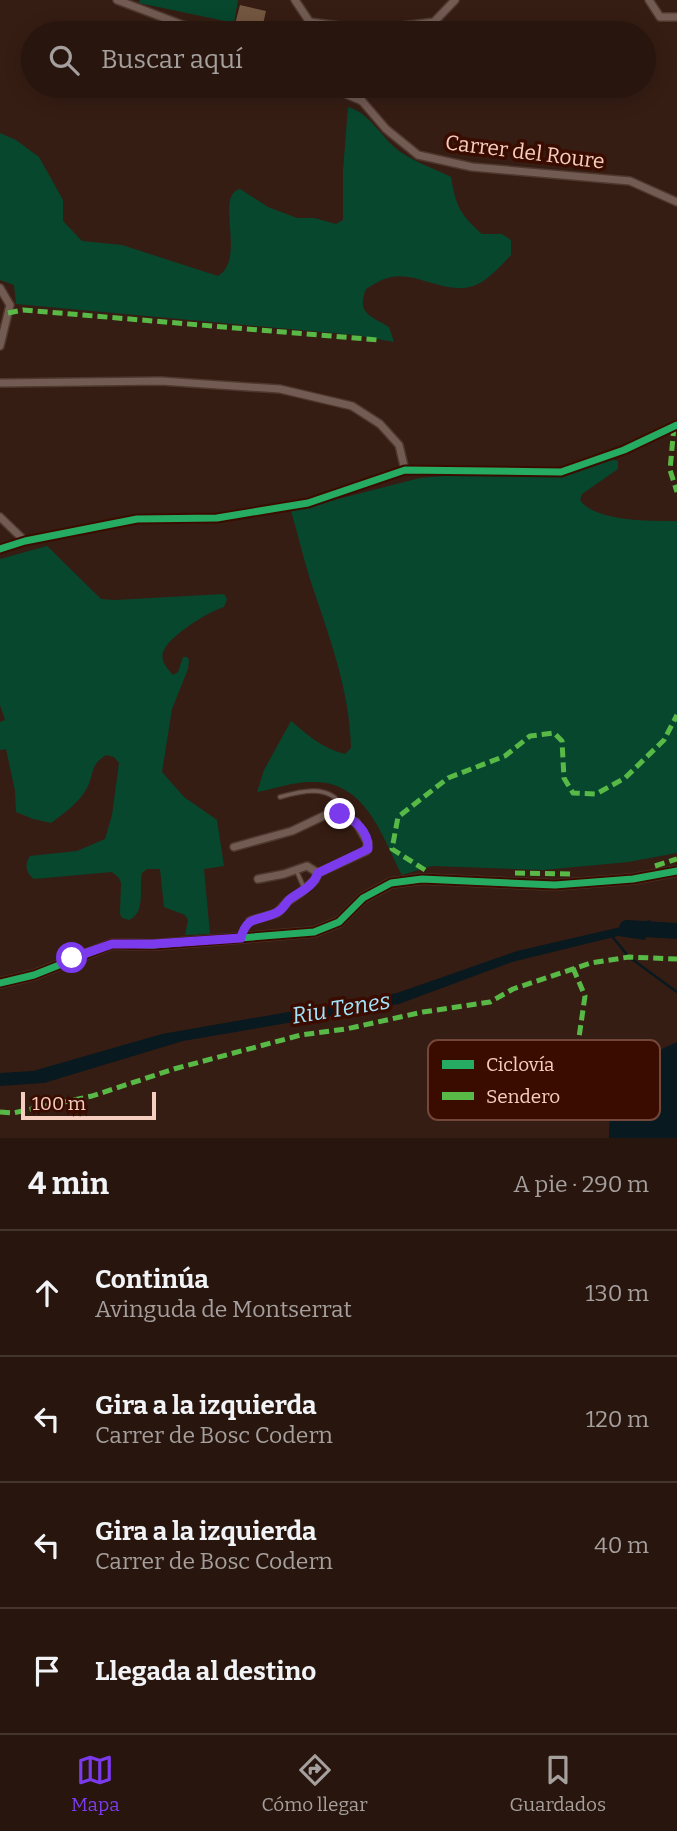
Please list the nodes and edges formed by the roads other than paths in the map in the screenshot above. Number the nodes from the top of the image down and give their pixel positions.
1 (117, 0) edge
2 (295, 0) edge
3 (455, 0) edge
4 (649, 0) edge
5 (677, 17) edge
6 (172, 21) edge
7 (309, 21) edge
8 (435, 21) edge
9 (355, 98) edge
10 (360, 98) edge
11 (362, 101) junction
12 (677, 202) edge
13 (0, 288) edge
14 (0, 346) edge
15 (0, 383) edge
16 (677, 425) edge
17 (405, 470) junction
18 (0, 517) edge
19 (25, 541) junction
20 (0, 549) edge
21 (280, 797) dead end
22 (340, 814) junction
23 (234, 847) dead end
24 (296, 870) junction
25 (677, 871) edge
26 (318, 873) junction
27 (258, 879) dead end
28 (305, 890) junction
29 (250, 921) joint
30 (241, 938) junction
31 (0, 983) edge

1 - 6 street
2 - 7 street
3 - 8 street
4 - 5 street
9 - 11 street
10 - 11 street, Carrer del Roure
11 - 12 street, Carrer del Roure
13 - 14 street
15 - 17 street
16 - 17 street
17 - 19 street
18 - 19 street
19 - 20 street
21 - 22 lane
22 - 23 street
22 - 26 street
24 - 26 street
24 - 27 street
24 - 28 lane
25 - 30 street
26 - 28 street
28 - 29 street
29 - 30 lane
30 - 31 street

